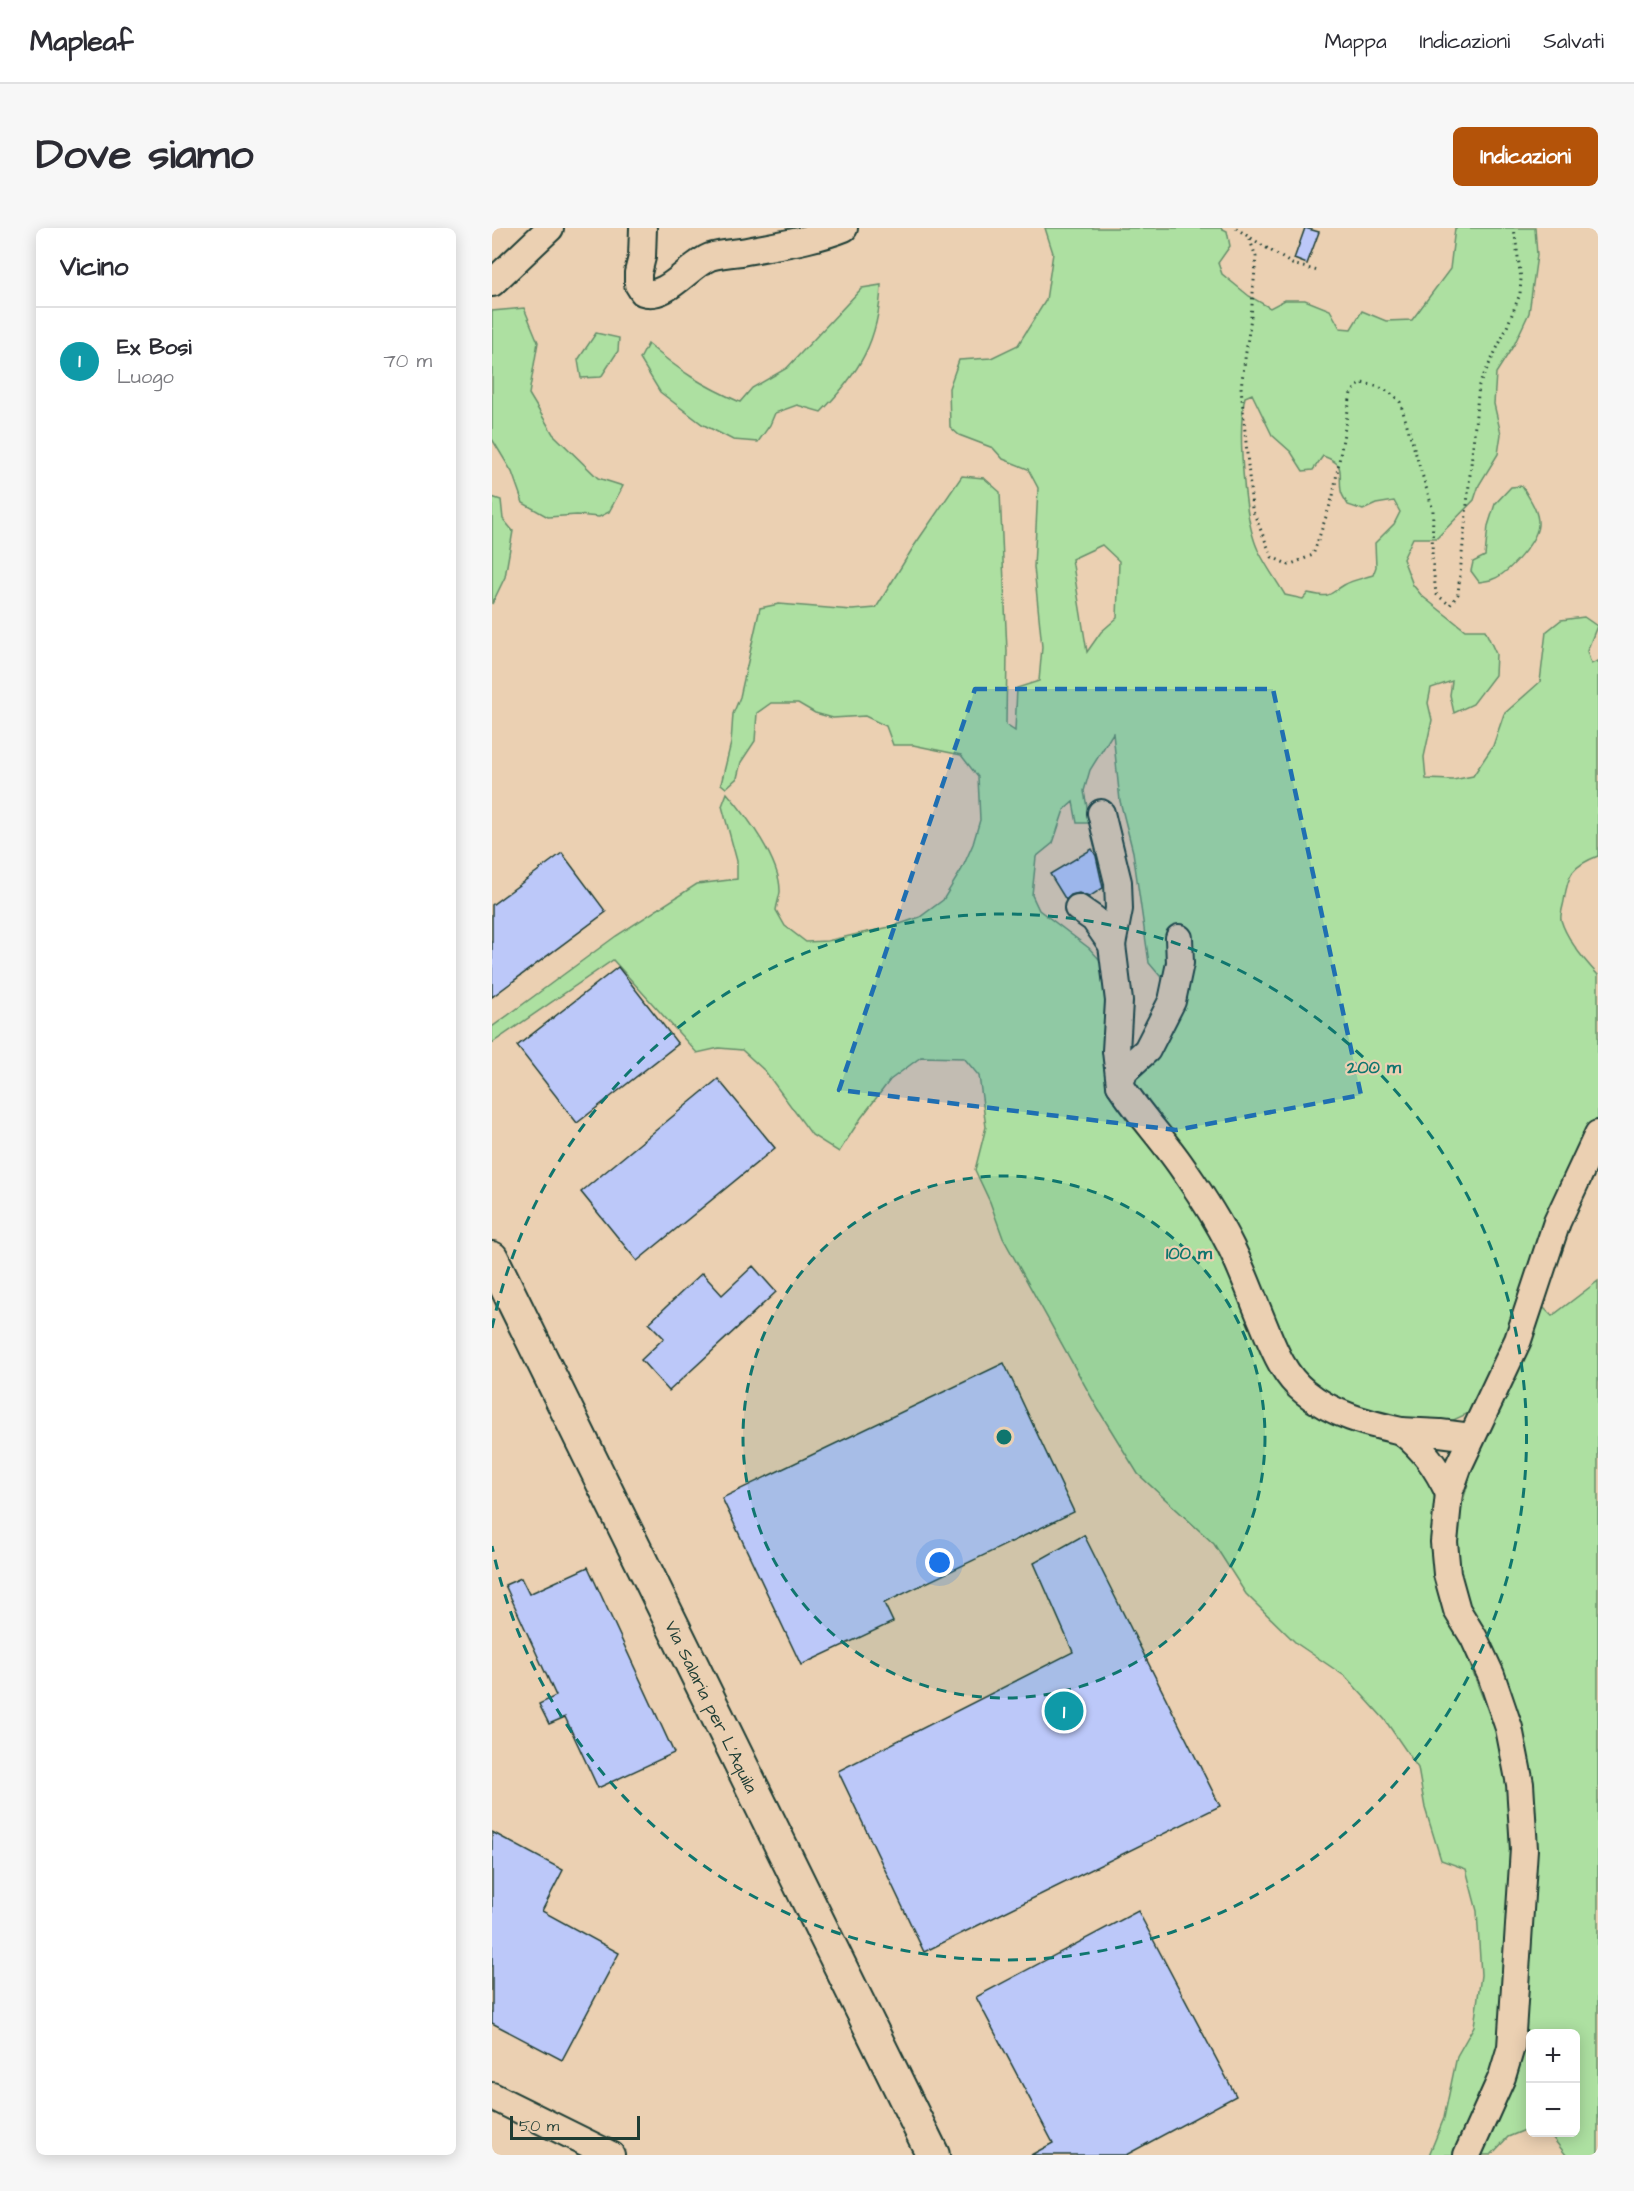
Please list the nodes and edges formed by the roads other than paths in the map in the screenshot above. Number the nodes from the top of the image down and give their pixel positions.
1 (550, 228) edge
2 (644, 228) edge
3 (844, 228) edge
4 (492, 283) edge
5 (1101, 813) dead end
6 (1078, 908) dead end
7 (1179, 938) dead end
8 (1112, 945) junction
9 (1120, 1085) junction
10 (1598, 1134) edge
11 (492, 1258) edge
12 (1401, 1431) junction
13 (1471, 1437) junction
14 (1449, 1493) junction
15 (492, 2096) edge
16 (611, 2155) edge
17 (933, 2155) edge
18 (1467, 2155) edge

1 - 4 street
2 - 3 street
5 - 8 street
6 - 8 street
7 - 9 street
8 - 9 street
9 - 12 street
10 - 13 street
11 - 17 main road, Via Salaria per L'Aquila
12 - 13 street
12 - 14 street
13 - 14 street
14 - 18 street
15 - 16 street

